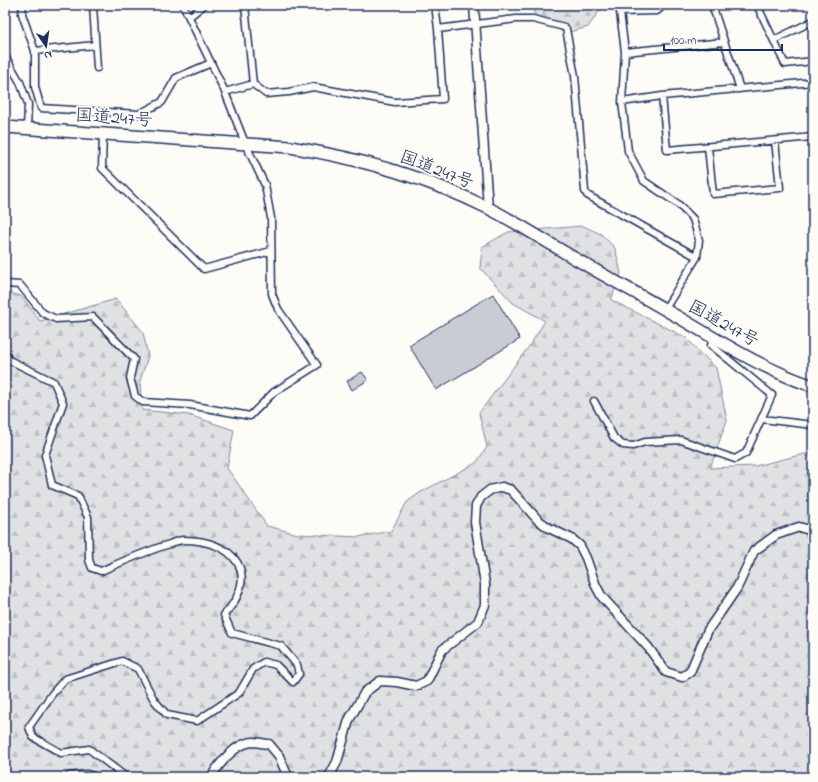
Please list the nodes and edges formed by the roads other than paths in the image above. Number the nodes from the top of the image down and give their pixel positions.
1 (23, 5) edge
2 (93, 5) edge
3 (183, 5) edge
4 (204, 5) edge
5 (245, 5) edge
6 (434, 5) edge
7 (474, 5) edge
8 (664, 5) edge
9 (712, 5) edge
10 (757, 5) edge
11 (189, 17) junction
12 (813, 21) edge
13 (474, 25) junction
14 (438, 29) junction
15 (774, 40) junction
16 (724, 42) junction
17 (95, 45) junction
18 (35, 51) junction
19 (625, 52) junction
20 (5, 56) edge
21 (813, 61) edge
22 (211, 63) junction
23 (97, 68) dead end
24 (813, 82) edge
25 (253, 84) junction
26 (740, 89) junction
27 (225, 92) junction
28 (662, 96) junction
29 (622, 102) junction
30 (5, 127) edge
31 (27, 129) junction
32 (104, 133) junction
33 (813, 137) edge
34 (775, 141) junction
35 (245, 143) junction
36 (708, 147) junction
37 (488, 208) junction
38 (271, 251) junction
39 (697, 257) junction
40 (5, 284) edge
41 (665, 309) junction
42 (715, 338) junction
43 (5, 353) edge
44 (813, 386) edge
45 (594, 401) dead end
46 (762, 419) junction
47 (813, 425) edge
48 (813, 531) edge
49 (69, 777) edge
50 (94, 777) edge
51 (126, 777) edge
52 (211, 777) edge
53 (288, 777) edge
54 (329, 777) edge

1 - 18 street
2 - 17 street
3 - 11 street
4 - 11 street
5 - 25 street
6 - 14 street
7 - 13 street
8 - 19 street
9 - 16 street
10 - 15 street
11 - 22 street
12 - 15 street
13 - 14 street
13 - 37 street
13 - 39 street
14 - 25 street
15 - 21 street
16 - 19 street
16 - 26 street
17 - 18 street
17 - 23 street
18 - 22 street
19 - 29 street
20 - 31 street
22 - 27 street
24 - 26 street
25 - 27 street
26 - 28 street
27 - 35 street
28 - 29 street
28 - 36 street
29 - 39 street
30 - 31 highway, 国道247号
31 - 32 highway, 国道247号
32 - 35 highway, 国道247号
32 - 38 street
33 - 34 street
34 - 36 street
34 - 36 street
35 - 37 highway, 国道247号
35 - 38 street
37 - 41 highway, 国道247号
38 - 40 street
39 - 41 street
41 - 42 highway, 国道247号
42 - 44 highway, 国道247号
42 - 46 street
43 - 51 street
45 - 46 street
46 - 47 street
48 - 54 street
49 - 50 street
52 - 53 street

